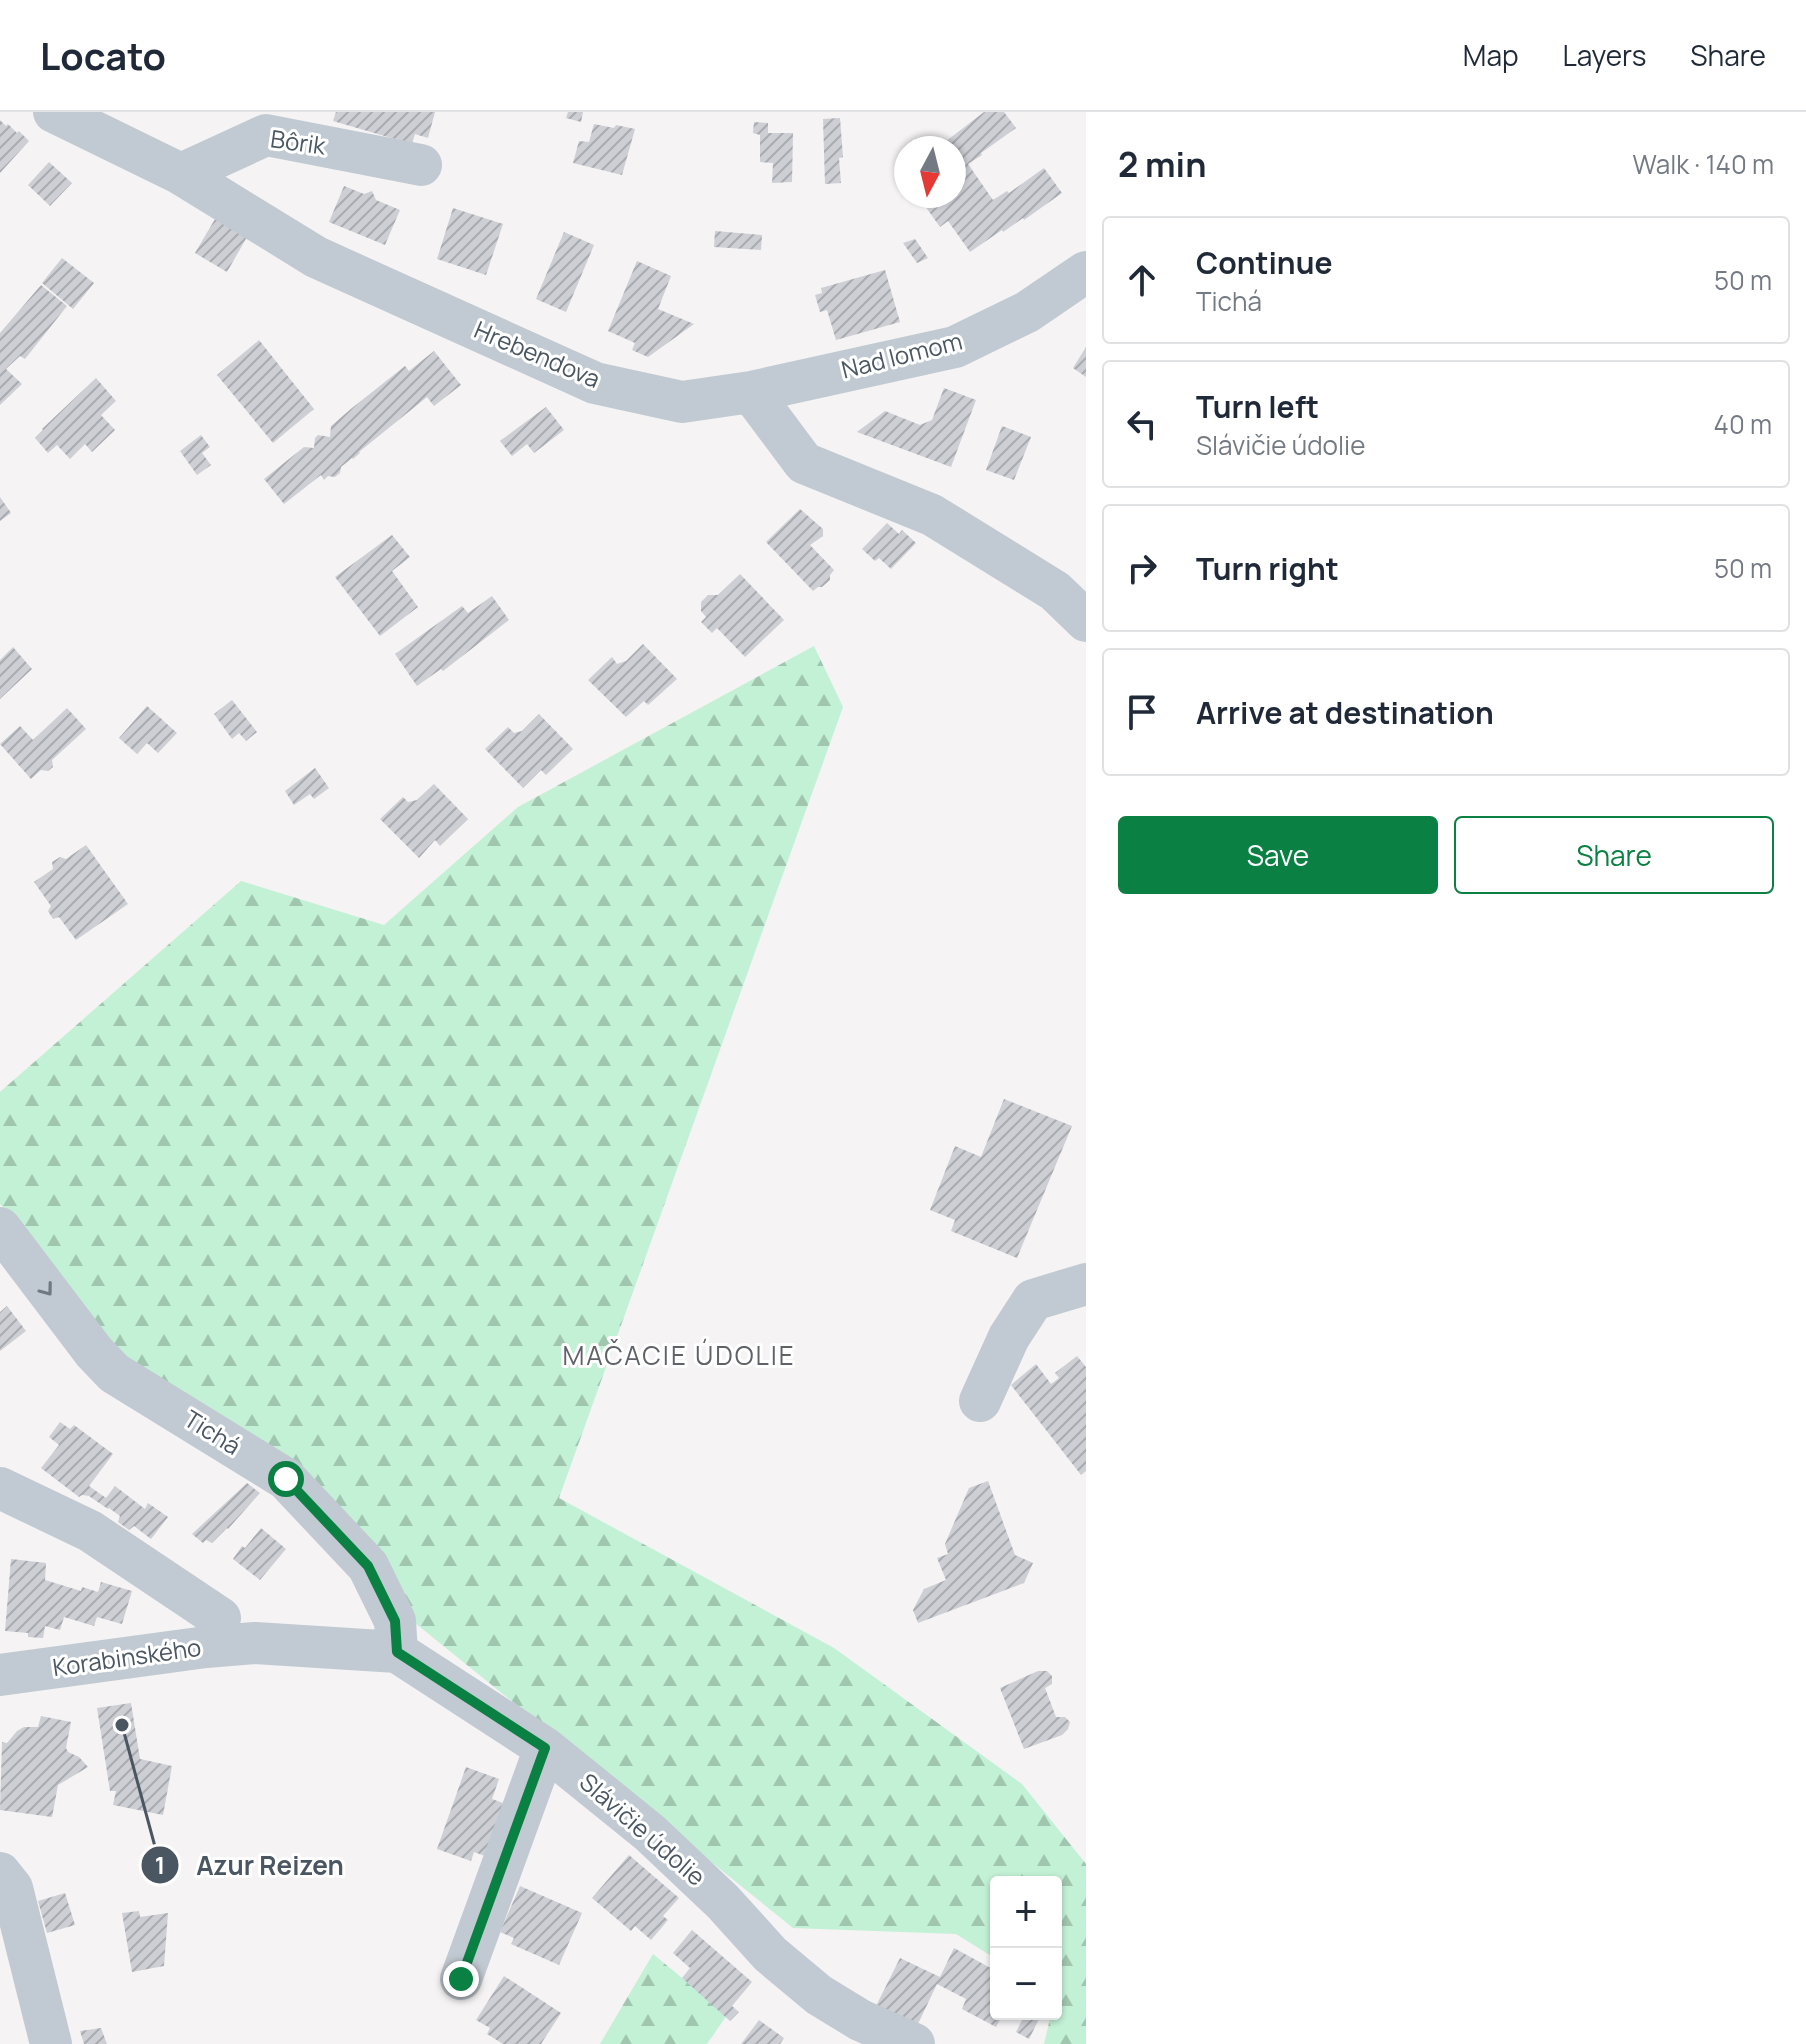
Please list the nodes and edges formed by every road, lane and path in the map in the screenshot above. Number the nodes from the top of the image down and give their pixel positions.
1 (54, 112) edge
2 (421, 165) dead end
3 (181, 174) junction
4 (1086, 272) edge
5 (751, 392) junction
6 (1086, 621) edge
7 (0, 1228) edge
8 (1086, 1284) edge
9 (980, 1401) dead end
10 (0, 1488) edge
11 (220, 1618) dead end
12 (255, 1643) joint
13 (397, 1652) junction
14 (0, 1675) edge
15 (545, 1748) junction
16 (0, 1873) edge
17 (461, 1979) dead end
18 (51, 2044) edge
19 (914, 2044) edge

1 - 3 street, Hrebendova
2 - 3 street, Bôrik
3 - 5 street, Hrebendova
4 - 5 street, Nad lomom
5 - 6 street
7 -> 13 street, Tichá
8 - 9 street
10 - 11 street
12 - 13 street, Slávičie údolie
12 - 14 street, Korabinského
13 - 15 street, Slávičie údolie
15 - 17 street
15 - 19 street, Slávičie údolie
16 - 18 street

